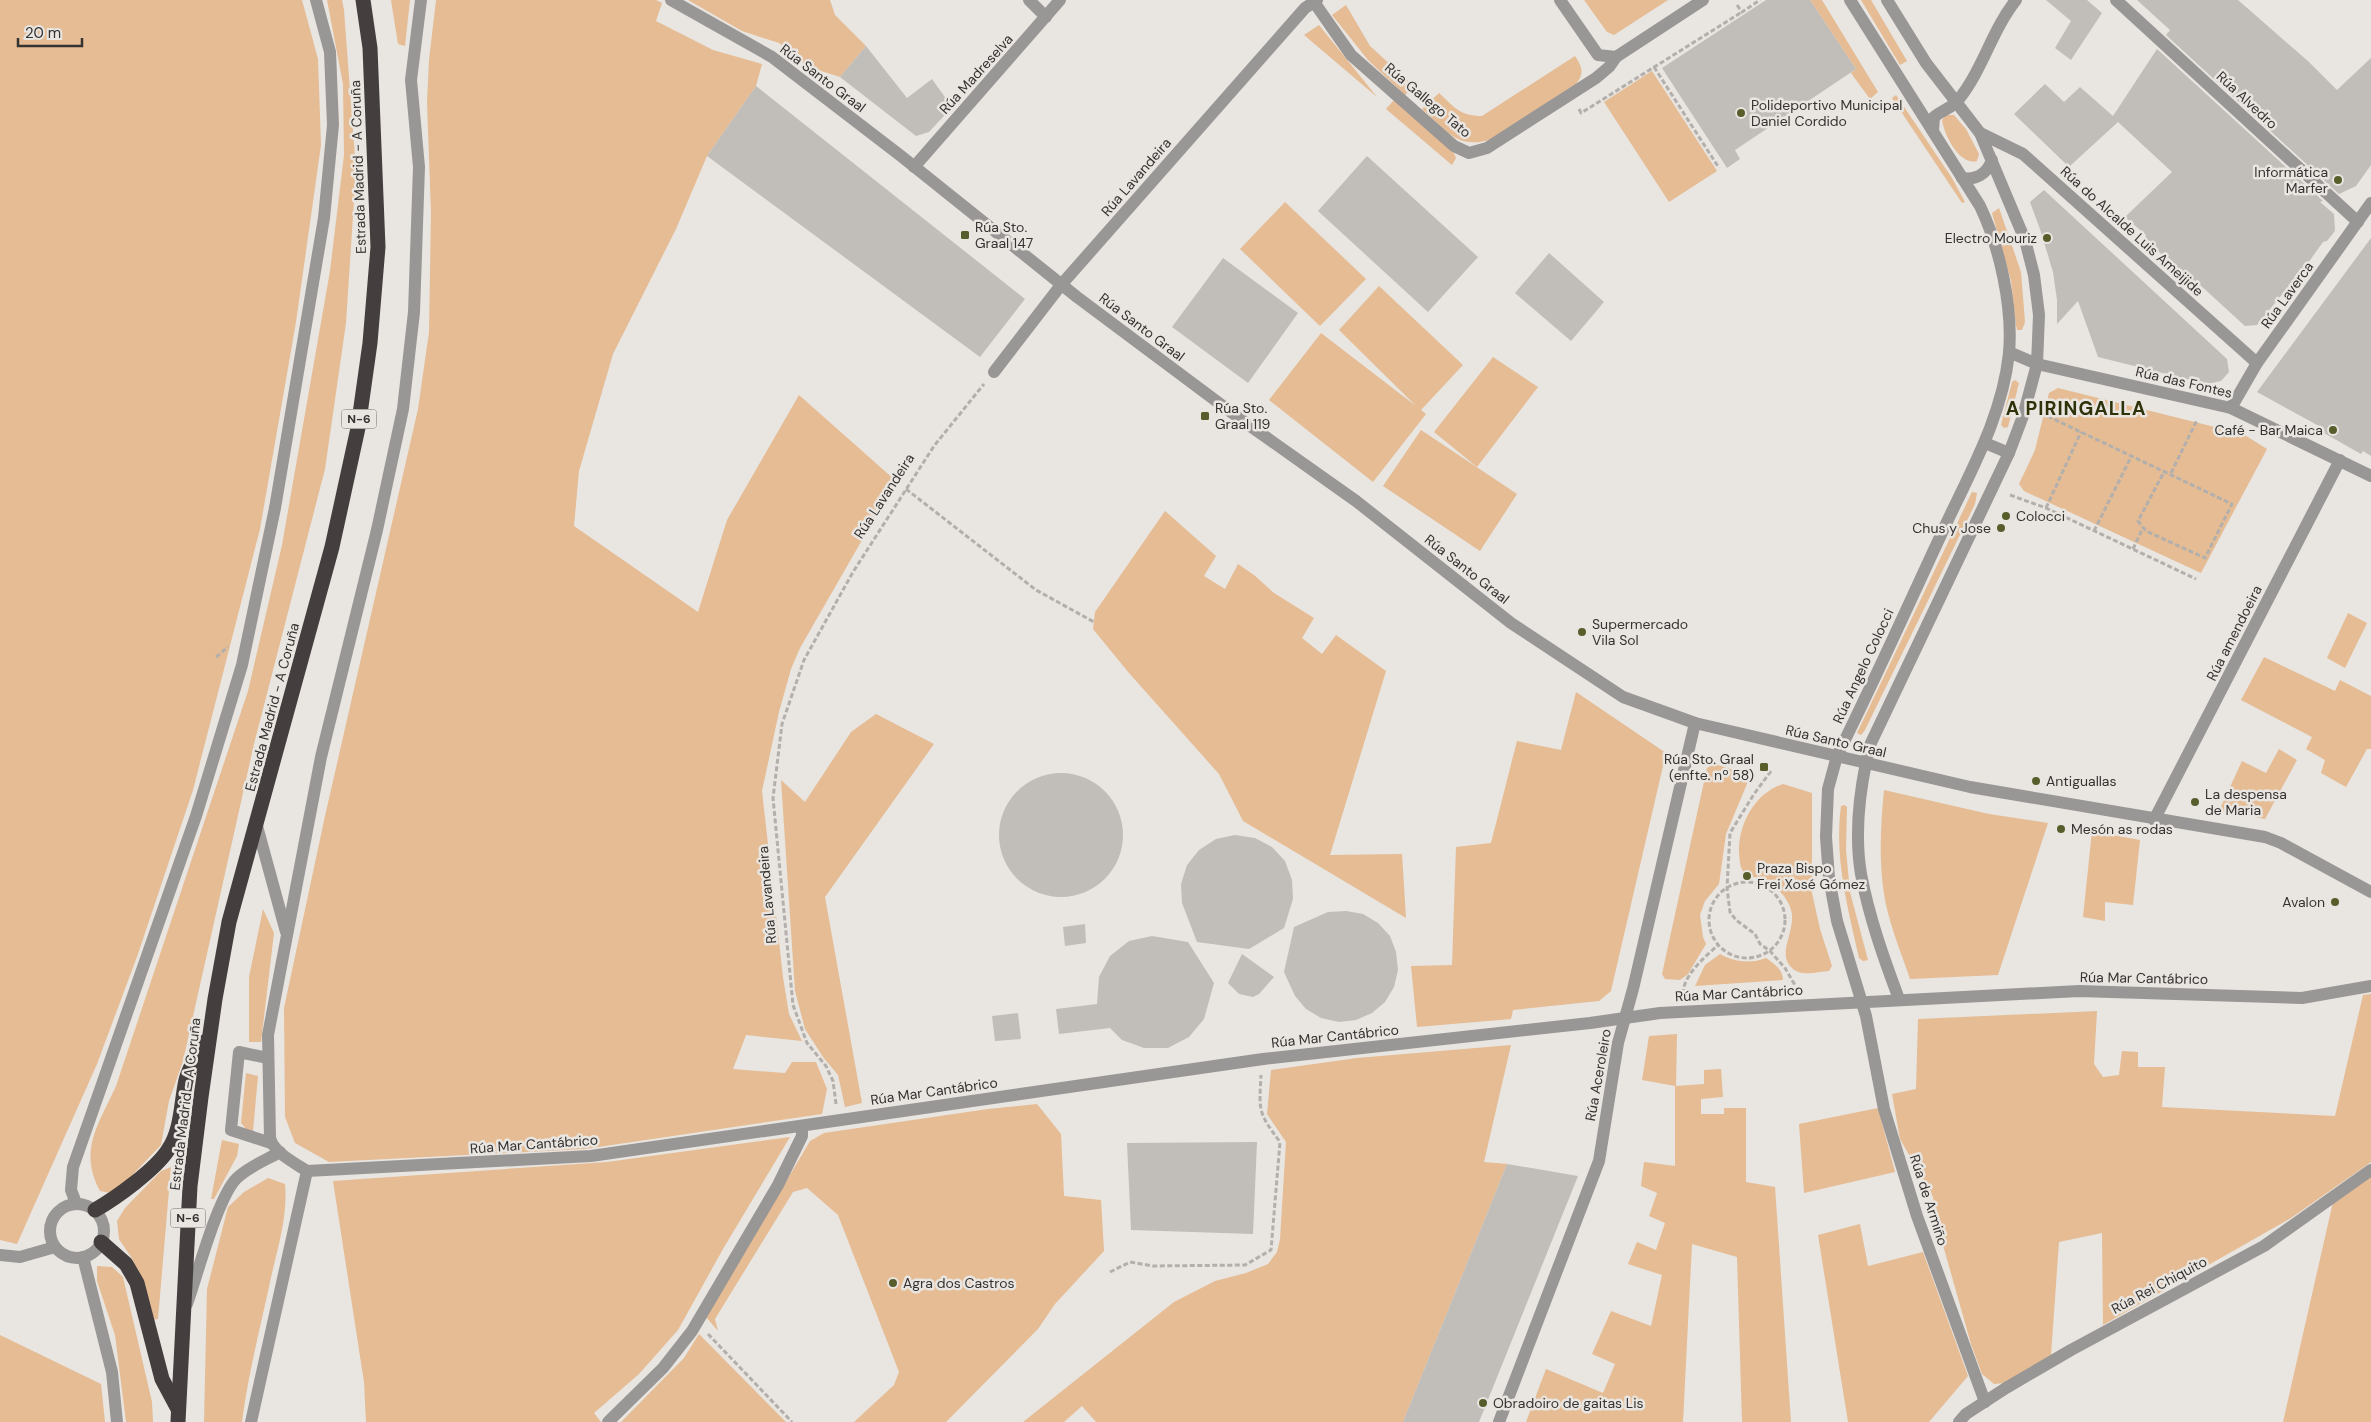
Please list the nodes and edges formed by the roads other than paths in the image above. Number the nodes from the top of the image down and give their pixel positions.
1 (316, 0) edge
2 (363, 0) edge
3 (421, 0) edge
4 (671, 0) edge
5 (1029, 0) edge
6 (1060, 0) edge
7 (1560, 0) edge
8 (1704, 0) edge
9 (1850, 0) edge
10 (1887, 0) edge
11 (2016, 0) edge
12 (2116, 0) edge
13 (1309, 3) edge
14 (1046, 18) junction
15 (1616, 57) junction
16 (1958, 102) junction
17 (1933, 131) junction
18 (1980, 133) junction
19 (1992, 160) junction
20 (914, 167) junction
21 (1962, 178) junction
22 (2371, 203) edge
23 (2358, 222) junction
24 (1062, 285) junction
25 (2009, 352) junction
26 (2257, 362) junction
27 (2037, 364) junction
28 (994, 372) road end
29 (2231, 408) junction
30 (1985, 443) junction
31 (2009, 453) junction
32 (2340, 460) junction
33 (2371, 476) edge
34 (1695, 723) junction
35 (1837, 756) junction
36 (1866, 763) junction
37 (2154, 820) junction
38 (257, 826) junction
39 (2371, 892) edge
40 (287, 936) junction
41 (2371, 986) edge
42 (1899, 999) junction
43 (1862, 1002) junction
44 (1624, 1018) junction
45 (211, 1027) junction
46 (268, 1058) junction
47 (802, 1126) junction
48 (275, 1148) junction
49 (2371, 1170) edge
50 (307, 1171) junction
51 (76, 1203) junction
52 (95, 1210) junction
53 (101, 1242) junction
54 (55, 1247) junction
55 (0, 1255) edge
56 (83, 1257) junction
57 (184, 1313) junction
58 (1985, 1402) junction
59 (178, 1416) edge
60 (117, 1422) edge
61 (251, 1422) edge
62 (608, 1422) edge
63 (1499, 1422) edge
64 (1959, 1422) edge

1 - 51 street
2 - 38 highway, Estrada Madrid - A Coruña / N-6
3 - 40 street
4 - 20 street, Rúa Santo Graal
5 - 14 street
6 - 14 street, Rúa Madreselva
7 - 15 street
8 - 15 street, Rúa Gallego Tato
9 - 17 street, Rúa Angelo Colocci
10 - 16 street
11 - 16 street
12 - 23 street, Rúa Alvedro
13 - 15 street, Rúa Gallego Tato
13 - 24 street, Rúa Lavandeira
14 - 20 street, Rúa Madreselva
16 - 17 street
16 - 18 street
17 - 21 street, Rúa Angelo Colocci
18 - 19 street
18 - 26 street, Rúa do Alcalde Luis Ameijide
19 - 21 street
19 - 27 street
20 - 24 street, Rúa Santo Graal
21 - 25 street, Rúa Angelo Colocci
22 - 23 street, Rúa Laverca
23 - 26 street, Rúa Laverca
24 - 28 street, Rúa Lavandeira
24 - 34 street, Rúa Santo Graal
25 - 27 street, Rúa das Fontes
25 - 30 street, Rúa Angelo Colocci
26 - 29 street, Rúa Laverca
27 - 29 street, Rúa das Fontes
27 - 31 street
29 - 32 street, Rúa das Fontes
30 - 31 street
30 - 35 street, Rúa Angelo Colocci
31 - 36 street
32 - 33 street, Rúa das Fontes
32 - 37 street, Rúa amendoeira
34 - 35 street, Rúa Santo Graal
34 - 44 street, Rúa Aceroleiro
35 - 36 street, Rúa Santo Graal
35 - 43 street, Rúa Angelo Colocci
36 - 37 street, Rúa Santo Graal
36 - 42 street
37 - 39 street, Rúa Santo Graal
38 - 40 street
38 - 45 highway, Estrada Madrid - A Coruña / N-6
40 - 46 street
41 - 42 street, Rúa Mar Cantábrico
42 - 43 street, Rúa Mar Cantábrico
43 - 44 street, Rúa Mar Cantábrico
43 - 58 street, Rúa de Armiño
44 - 47 street, Rúa Mar Cantábrico
44 - 63 street, Rúa Aceroleiro
45 - 52 highway
45 - 57 highway, Estrada Madrid - A Coruña / N-6
46 - 48 street
46 - 48 street
47 - 50 street, Rúa Mar Cantábrico
47 - 62 street
48 - 50 street
48 - 57 street
49 - 58 street, Rúa Rei Chiquito
50 - 61 street
51 - 52 street
51 - 54 street
52 - 53 street
53 - 56 street
53 - 59 highway
54 - 55 street
54 - 56 street
56 - 60 street
57 - 59 highway, Estrada Madrid - A Coruña / N-6
58 - 64 street, Rúa Rei Chiquito

